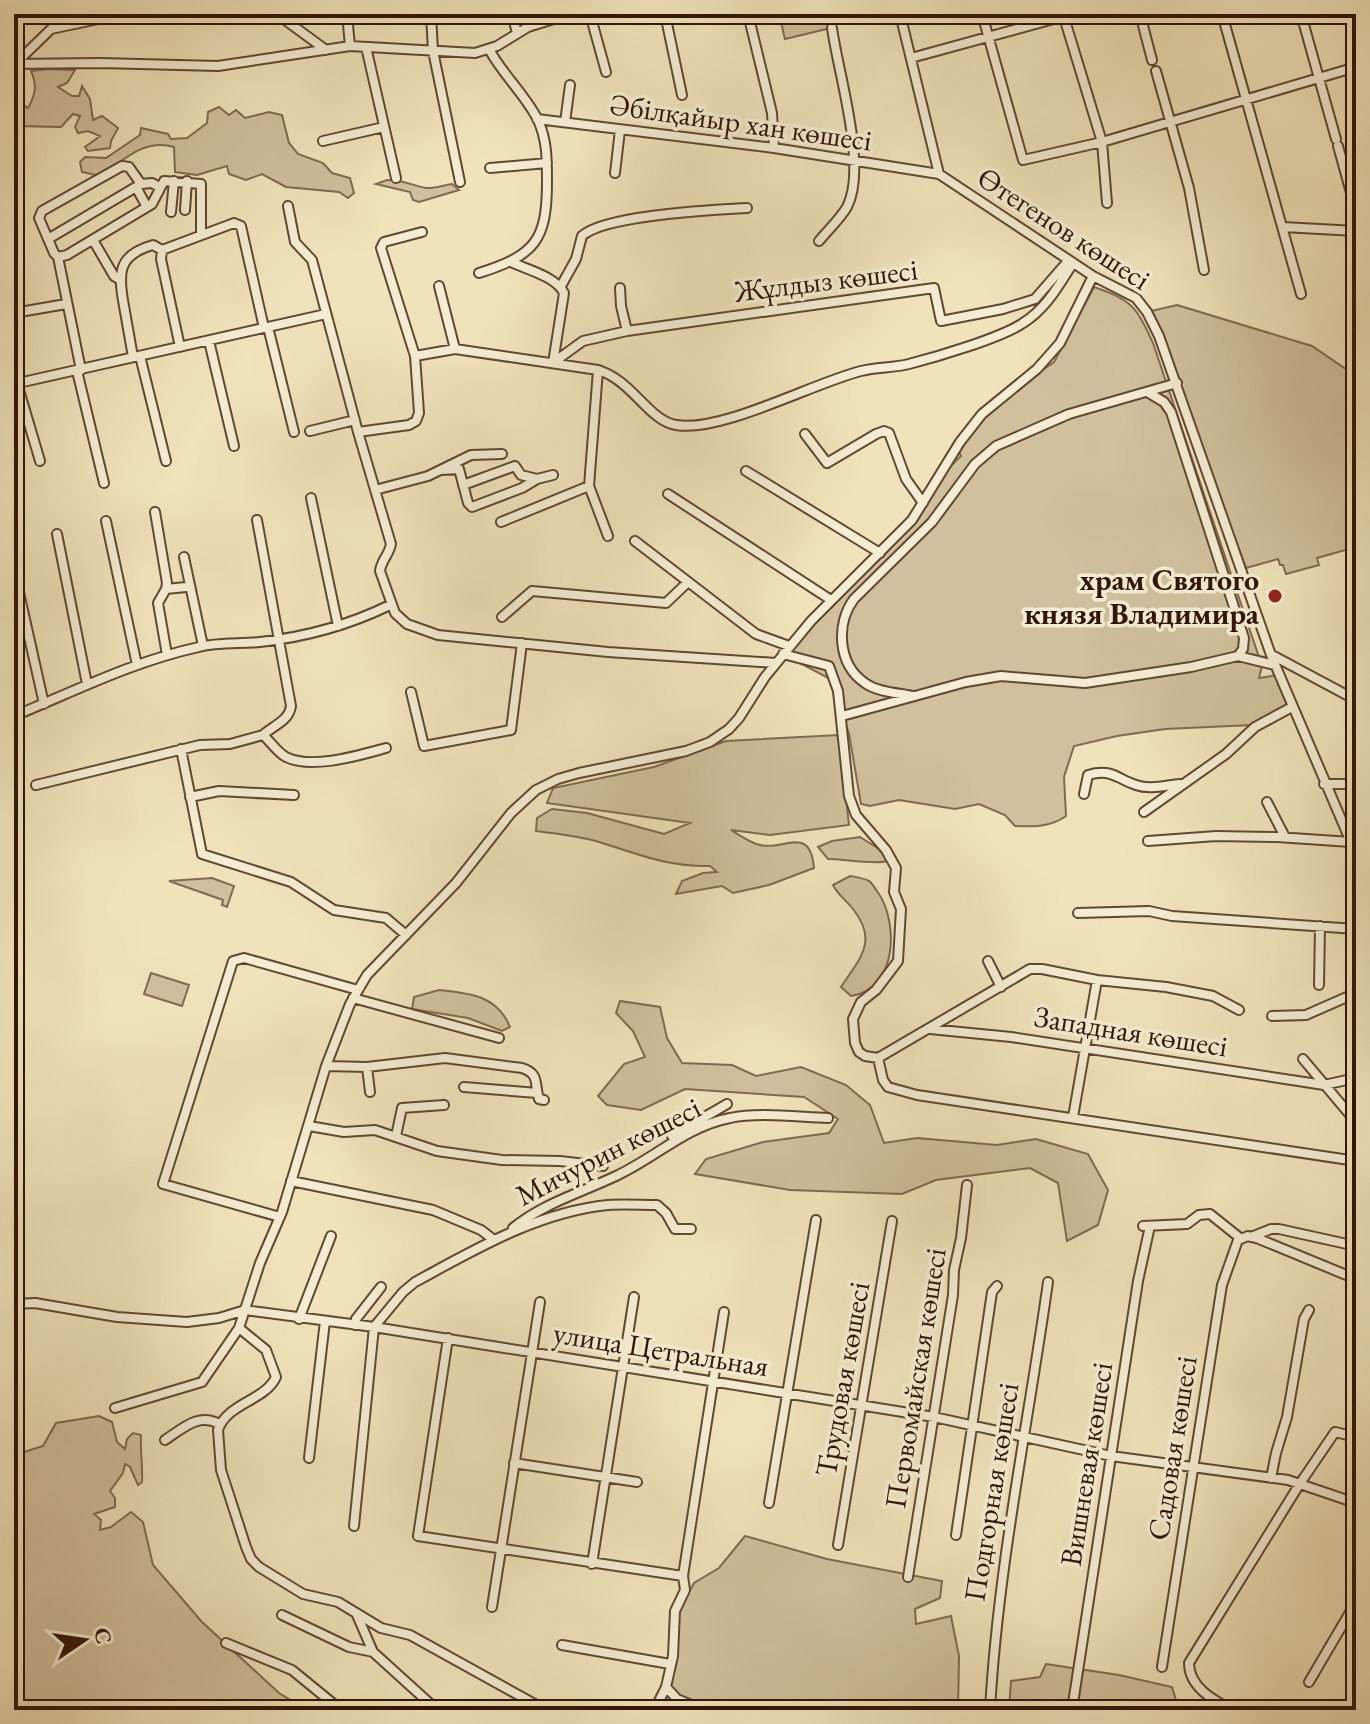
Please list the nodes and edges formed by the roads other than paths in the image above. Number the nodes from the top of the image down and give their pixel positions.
1 (122, 14) edge
2 (277, 14) edge
3 (347, 14) edge
4 (431, 14) edge
5 (512, 14) edge
6 (570, 14) edge
7 (590, 14) edge
8 (665, 14) edge
9 (748, 14) edge
10 (900, 14) edge
11 (982, 14) edge
12 (1140, 14) edge
13 (1222, 14) edge
14 (1301, 14) edge
15 (1066, 15) edge
16 (286, 17) edge
17 (832, 28) dead end
18 (517, 33) junction
19 (989, 37) junction
20 (350, 46) junction
21 (366, 47) junction
22 (489, 49) junction
23 (326, 50) junction
24 (433, 51) junction
25 (911, 58) junction
26 (1152, 60) dead end
27 (15, 64) edge
28 (1356, 67) edge
29 (1156, 71) dead end
30 (606, 72) dead end
31 (1319, 77) junction
32 (570, 85) dead end
33 (682, 95) dead end
34 (1246, 98) junction
35 (537, 119) junction
36 (565, 122) junction
37 (1169, 122) junction
38 (384, 127) junction
39 (620, 130) junction
40 (323, 141) dead end
41 (1102, 142) junction
42 (774, 148) junction
43 (853, 160) junction
44 (547, 163) junction
45 (490, 168) dead end
46 (615, 173) dead end
47 (939, 174) junction
48 (396, 178) dead end
49 (174, 181) junction
50 (187, 181) junction
51 (460, 182) dead end
52 (159, 187) junction
53 (1107, 203) dead end
54 (288, 206) dead end
55 (147, 207) junction
56 (747, 208) dead end
57 (185, 210) dead end
58 (1356, 211) edge
59 (171, 212) dead end
60 (1283, 227) junction
61 (1356, 231) edge
62 (422, 232) dead end
63 (201, 234) junction
64 (48, 239) junction
65 (93, 240) junction
66 (819, 241) dead end
67 (162, 250) junction
68 (58, 257) junction
69 (1071, 262) junction
70 (513, 263) junction
71 (1204, 270) dead end
72 (479, 273) dead end
73 (1093, 276) junction
74 (119, 279) junction
75 (439, 286) dead end
76 (561, 286) junction
77 (620, 288) dead end
78 (1301, 294) dead end
79 (66, 304) junction
80 (14, 313) edge
81 (326, 314) junction
82 (266, 328) junction
83 (627, 331) junction
84 (209, 341) junction
85 (180, 347) junction
86 (455, 349) junction
87 (415, 356) junction
88 (136, 357) junction
89 (553, 363) junction
90 (79, 370) junction
91 (598, 370) junction
92 (15, 380) edge
93 (1177, 383) junction
94 (1149, 393) junction
95 (355, 420) junction
96 (310, 431) dead end
97 (294, 432) dead end
98 (358, 432) junction
99 (805, 434) dead end
100 (234, 446) dead end
101 (502, 454) dead end
102 (40, 461) dead end
103 (166, 461) dead end
104 (441, 470) junction
105 (746, 471) dead end
106 (553, 475) dead end
107 (537, 479) junction
108 (104, 483) dead end
109 (463, 485) junction
110 (589, 486) junction
111 (375, 490) junction
112 (668, 494) dead end
113 (311, 498) dead end
114 (923, 503) junction
115 (155, 512) dead end
116 (257, 520) dead end
117 (106, 521) dead end
118 (501, 522) dead end
119 (57, 534) dead end
120 (608, 536) dead end
121 (635, 541) dead end
122 (880, 553) junction
123 (184, 557) dead end
124 (14, 570) edge
125 (688, 582) junction
126 (186, 587) dead end
127 (166, 589) junction
128 (831, 600) junction
129 (390, 605) junction
130 (502, 617) dead end
131 (338, 626) junction
132 (280, 639) junction
133 (522, 643) junction
134 (203, 646) junction
135 (789, 646) junction
136 (783, 654) junction
137 (167, 655) junction
138 (1271, 655) junction
139 (1238, 656) junction
140 (776, 663) junction
141 (137, 665) junction
142 (1275, 665) junction
143 (87, 684) junction
144 (411, 692) dead end
145 (913, 696) junction
146 (1356, 700) edge
147 (44, 704) junction
148 (1292, 707) junction
149 (14, 716) edge
150 (842, 716) junction
151 (263, 735) junction
152 (386, 748) dead end
153 (181, 749) junction
154 (1181, 783) junction
155 (1324, 784) junction
156 (1356, 784) edge
157 (36, 785) dead end
158 (1084, 794) dead end
159 (294, 795) dead end
160 (190, 797) junction
161 (1267, 802) dead end
162 (1144, 812) dead end
163 (1285, 837) junction
164 (1148, 841) dead end
165 (1353, 842) edge
166 (1356, 854) edge
167 (1078, 913) dead end
168 (1320, 926) junction
169 (1356, 929) edge
170 (406, 935) junction
171 (988, 961) dead end
172 (1097, 980) junction
173 (1319, 985) dead end
174 (1001, 987) junction
175 (1356, 993) edge
176 (356, 994) junction
177 (1239, 1010) dead end
178 (1272, 1016) dead end
179 (930, 1029) junction
180 (499, 1038) dead end
181 (1084, 1049) junction
182 (878, 1058) junction
183 (1303, 1059) dead end
184 (326, 1066) junction
185 (367, 1067) junction
186 (1356, 1078) edge
187 (1324, 1085) junction
188 (464, 1087) dead end
189 (370, 1092) dead end
190 (727, 1104) dead end
191 (444, 1105) dead end
192 (1073, 1117) junction
193 (828, 1118) dead end
194 (1356, 1122) edge
195 (309, 1126) junction
196 (396, 1136) junction
197 (654, 1152) junction
198 (1356, 1161) edge
199 (603, 1166) dead end
200 (291, 1181) junction
201 (967, 1185) dead end
202 (280, 1217) junction
203 (816, 1220) dead end
204 (892, 1221) dead end
205 (691, 1229) dead end
206 (509, 1231) junction
207 (331, 1236) dead end
208 (1251, 1237) junction
209 (1239, 1239) junction
210 (494, 1240) junction
211 (1356, 1246) edge
212 (1356, 1279) edge
213 (1048, 1282) dead end
214 (997, 1286) dead end
215 (381, 1287) dead end
216 (634, 1297) dead end
217 (540, 1302) dead end
218 (14, 1304) edge
219 (245, 1310) junction
220 (1309, 1310) dead end
221 (724, 1312) dead end
222 (299, 1319) junction
223 (325, 1321) junction
224 (355, 1325) junction
225 (374, 1327) junction
226 (239, 1328) junction
227 (448, 1338) junction
228 (532, 1353) junction
229 (622, 1368) junction
230 (711, 1383) junction
231 (786, 1393) junction
232 (862, 1404) junction
233 (115, 1408) dead end
234 (934, 1417) junction
235 (219, 1424) junction
236 (974, 1424) junction
237 (1023, 1436) junction
238 (1356, 1437) edge
239 (165, 1440) dead end
240 (1111, 1456) junction
241 (309, 1458) dead end
242 (514, 1463) junction
243 (1194, 1470) junction
244 (605, 1477) junction
245 (1271, 1478) junction
246 (637, 1482) dead end
247 (1299, 1485) junction
248 (769, 1503) dead end
249 (1356, 1503) edge
250 (354, 1526) dead end
251 (956, 1535) dead end
252 (838, 1545) dead end
253 (503, 1550) junction
254 (592, 1564) junction
255 (683, 1576) junction
256 (908, 1577) dead end
257 (1356, 1602) edge
258 (492, 1607) dead end
259 (357, 1614) junction
260 (282, 1615) dead end
261 (226, 1643) dead end
262 (562, 1645) dead end
263 (373, 1652) junction
264 (670, 1664) junction
265 (1162, 1667) dead end
266 (1309, 1682) dead end
267 (666, 1687) junction
268 (658, 1703) dead end
269 (540, 1707) dead end
270 (341, 1710) edge
271 (437, 1710) edge
272 (703, 1710) edge
273 (990, 1710) edge
274 (1072, 1710) edge
275 (1232, 1710) edge

1 - 27 street
2 - 16 street
3 - 20 street
4 - 24 street
5 - 18 street
6 - 18 street
7 - 30 street
8 - 33 street
9 - 42 street
10 - 25 street, Өтегенов көшесі
11 - 19 street
12 - 26 street
13 - 34 street
14 - 31 street
15 - 19 street
15 - 41 street
16 - 23 street
17 - 43 street
18 - 22 street
19 - 25 street
19 - 41 street
20 - 21 street
20 - 23 street
21 - 24 street
21 - 38 street
22 - 24 street
22 - 35 street
23 - 27 street
24 - 51 street
25 - 47 street, Өтегенов көшесі
28 - 31 street
29 - 37 street
31 - 34 street
31 - 58 street
32 - 36 street
34 - 37 street
34 - 60 street
35 - 36 street, Әбілқайыр хан көшесі
35 - 44 street
36 - 39 street, Әбілқайыр хан көшесі
37 - 41 street
37 - 71 street
38 - 40 street
38 - 48 street
39 - 42 street, Әбілқайыр хан көшесі
39 - 46 street
41 - 53 street
42 - 43 street, Әбілқайыр хан көшесі
43 - 47 street, Әбілқайыр хан көшесі
43 - 66 street
44 - 45 street
44 - 70 street
47 - 69 street, Өтегенов көшесі
49 - 50 street
49 - 52 street
49 - 59 street
50 - 57 street
50 - 63 street
52 - 55 street
52 - 64 street
54 - 81 street
55 - 64 street
55 - 65 street
56 - 76 street
60 - 61 street
60 - 78 street
62 - 87 street
63 - 67 street
63 - 82 street
64 - 68 street
65 - 68 street
65 - 74 street
67 - 74 street
67 - 85 street
68 - 79 street
69 - 73 street, Өтегенов көшесі
69 - 83 street, Жұлдыз көшесі
69 - 91 street
70 - 72 street
70 - 76 street
73 - 93 street, Өтегенов көшесі
73 - 114 street
74 - 88 street
75 - 86 street
76 - 89 street
77 - 83 street
79 - 80 street
79 - 90 street
81 - 82 street
81 - 95 street
82 - 84 street
82 - 97 street
83 - 89 street, Жұлдыз көшесі
84 - 85 street
84 - 100 street
85 - 88 street
86 - 87 street
86 - 89 street
87 - 98 street
88 - 90 street
88 - 103 street
89 - 91 street
90 - 92 street
90 - 108 street
91 - 110 street
92 - 102 street
93 - 94 street
93 - 138 street, Өтегенов көшесі
94 - 139 street
94 - 145 street
95 - 96 street
95 - 98 street
98 - 111 street
99 - 114 street
101 - 104 street
104 - 109 street
104 - 111 street
105 - 122 street
106 - 107 street
107 - 109 street
107 - 109 street
110 - 118 street
110 - 120 street
111 - 129 street
112 - 128 street
113 - 131 street
114 - 122 street
115 - 127 street
116 - 132 street
117 - 141 street
119 - 143 street
121 - 125 street
122 - 128 street
123 - 134 street
124 - 147 street
125 - 130 street
125 - 135 street
126 - 127 street
127 - 137 street
128 - 135 street
129 - 131 street
129 - 133 street
131 - 132 street
132 - 134 street
132 - 151 street
133 - 140 street
133 - 144 street
134 - 137 street
135 - 136 street
136 - 140 street
136 - 150 street
137 - 141 street
138 - 142 street, Өтегенов көшесі
138 - 146 street
139 - 142 street
139 - 145 street
140 - 170 street
141 - 143 street
142 - 148 street, Өтегенов көшесі
143 - 147 street
145 - 150 street
147 - 149 street
148 - 154 street
148 - 155 street, Өтегенов көшесі
150 - 182 street
151 - 152 street
151 - 153 street
153 - 157 street
153 - 160 street
154 - 158 street
154 - 162 street
155 - 156 street
155 - 165 street, Өтегенов көшесі
159 - 160 street
160 - 170 street
161 - 163 street
163 - 164 street
163 - 165 street
165 - 166 street, Өтегенов көшесі
167 - 168 street
168 - 169 street
168 - 173 street
170 - 176 street
171 - 174 street
172 - 174 street
172 - 177 street
172 - 181 street
174 - 179 street
175 - 178 street
176 - 180 street
176 - 184 street
176 - 202 street
179 - 181 street, Западная көшесі
179 - 182 street
181 - 187 street, Западная көшесі
181 - 192 street
182 - 192 street
183 - 187 street
184 - 185 street
184 - 195 street
185 - 188 street
185 - 189 street
186 - 187 street
187 - 194 street
190 - 197 street
191 - 196 street
192 - 198 street
193 - 197 street, Мичурин көшесі
195 - 196 street
195 - 200 street
196 - 199 street
197 - 206 street, Мичурин көшесі
200 - 202 street
200 - 210 street
201 - 234 street, Первомайская көшесі
202 - 219 street
203 - 231 street
204 - 232 street, Трудовая көшесі
205 - 206 street
206 - 210 street
207 - 222 street
208 - 209 street
208 - 211 street
208 - 212 street
209 - 240 street, Вишневая көшесі
209 - 243 street, Садовая көшесі
210 - 225 street
213 - 237 street, Подгорная көшесі
214 - 236 street
215 - 224 street
216 - 229 street
217 - 228 street
218 - 219 street, улица Цетральная
219 - 222 street, улица Цетральная
219 - 226 street
220 - 245 street
221 - 230 street
222 - 223 street, улица Цетральная
223 - 224 street, улица Цетральная
223 - 241 street
224 - 225 street, улица Цетральная
225 - 227 street, улица Цетральная
225 - 250 street
226 - 233 street
226 - 235 street
227 - 228 street, улица Цетральная
227 - 253 street
228 - 229 street, улица Цетральная
228 - 242 street
229 - 230 street, улица Цетральная
229 - 244 street
230 - 231 street, улица Цетральная
230 - 255 street
231 - 232 street, улица Цетральная
231 - 248 street
232 - 234 street, улица Цетральная
232 - 252 street, Трудовая көшесі
234 - 236 street, улица Цетральная
234 - 256 street, Первомайская көшесі
235 - 239 street
235 - 259 street
236 - 237 street, улица Цетральная
236 - 251 street
237 - 240 street, улица Цетральная
237 - 273 street, Подгорная көшесі
238 - 247 street
240 - 243 street, улица Цетральная
240 - 274 street, Вишневая көшесі
242 - 244 street
242 - 253 street
243 - 245 street, улица Цетральная
243 - 265 street, Садовая көшесі
244 - 246 street
244 - 254 street
245 - 247 street, улица Цетральная
247 - 249 street, улица Цетральная
247 - 275 street
253 - 254 street
253 - 258 street
254 - 255 street
255 - 264 street
257 - 266 street
259 - 263 street
259 - 269 street
260 - 263 street
261 - 270 street
262 - 264 street
263 - 271 street
264 - 267 street
267 - 268 street
267 - 272 street

